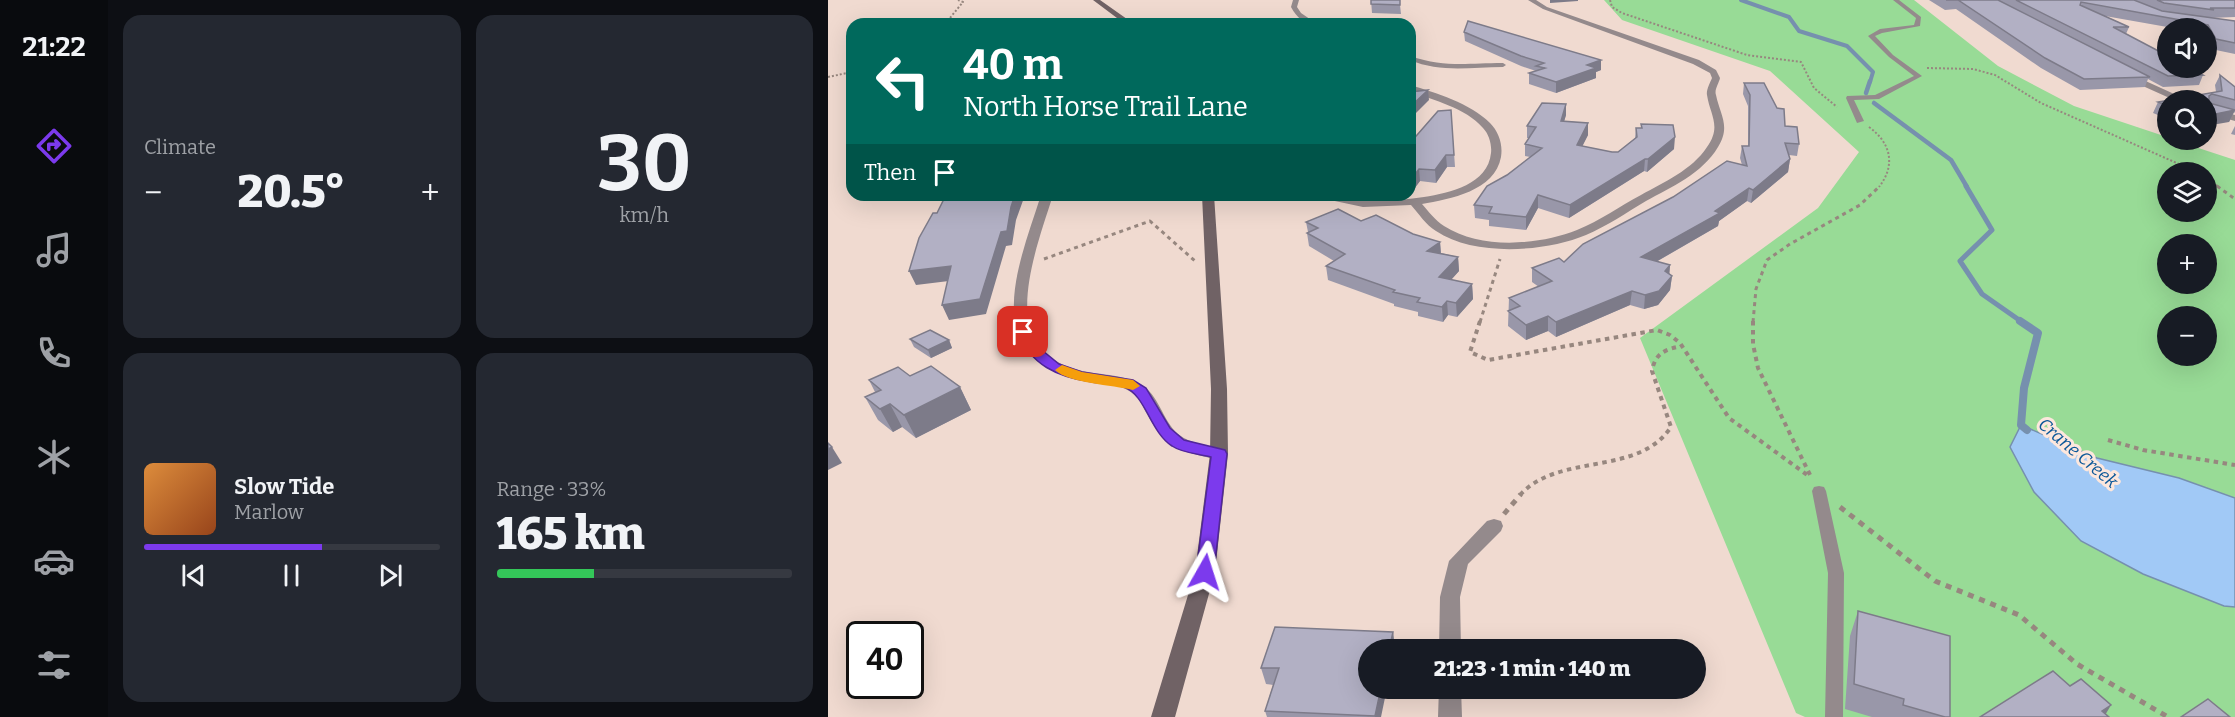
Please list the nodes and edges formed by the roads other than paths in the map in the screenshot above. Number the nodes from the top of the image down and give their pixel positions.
1 (1096, 0) edge
2 (1296, 0) edge
3 (1531, 0) edge
4 (1896, 0) edge
5 (1122, 18) edge
6 (1304, 18) edge
7 (1416, 61) edge
8 (1503, 65) dead end
9 (2118, 70) edge
10 (1416, 90) edge
11 (2159, 90) edge
12 (2217, 113) edge
13 (2235, 118) edge
14 (1860, 121) road end
15 (1045, 201) edge
16 (1208, 201) edge
17 (1346, 201) edge
18 (1415, 203) junction
19 (1220, 454) junction
20 (1815, 484) road end
21 (1494, 526) road end
22 (1450, 639) edge
23 (1450, 699) edge
24 (1163, 717) edge
25 (1450, 717) edge
26 (1834, 717) edge

1 - 5 street
2 - 6 street
3 - 18 street
4 - 14 lane
7 - 8 lane
9 - 11 street
10 - 18 street
12 - 13 street
15 - 19 street
16 - 19 street
17 - 18 street
19 - 24 street
20 - 26 lane
21 - 22 street
23 - 25 street

